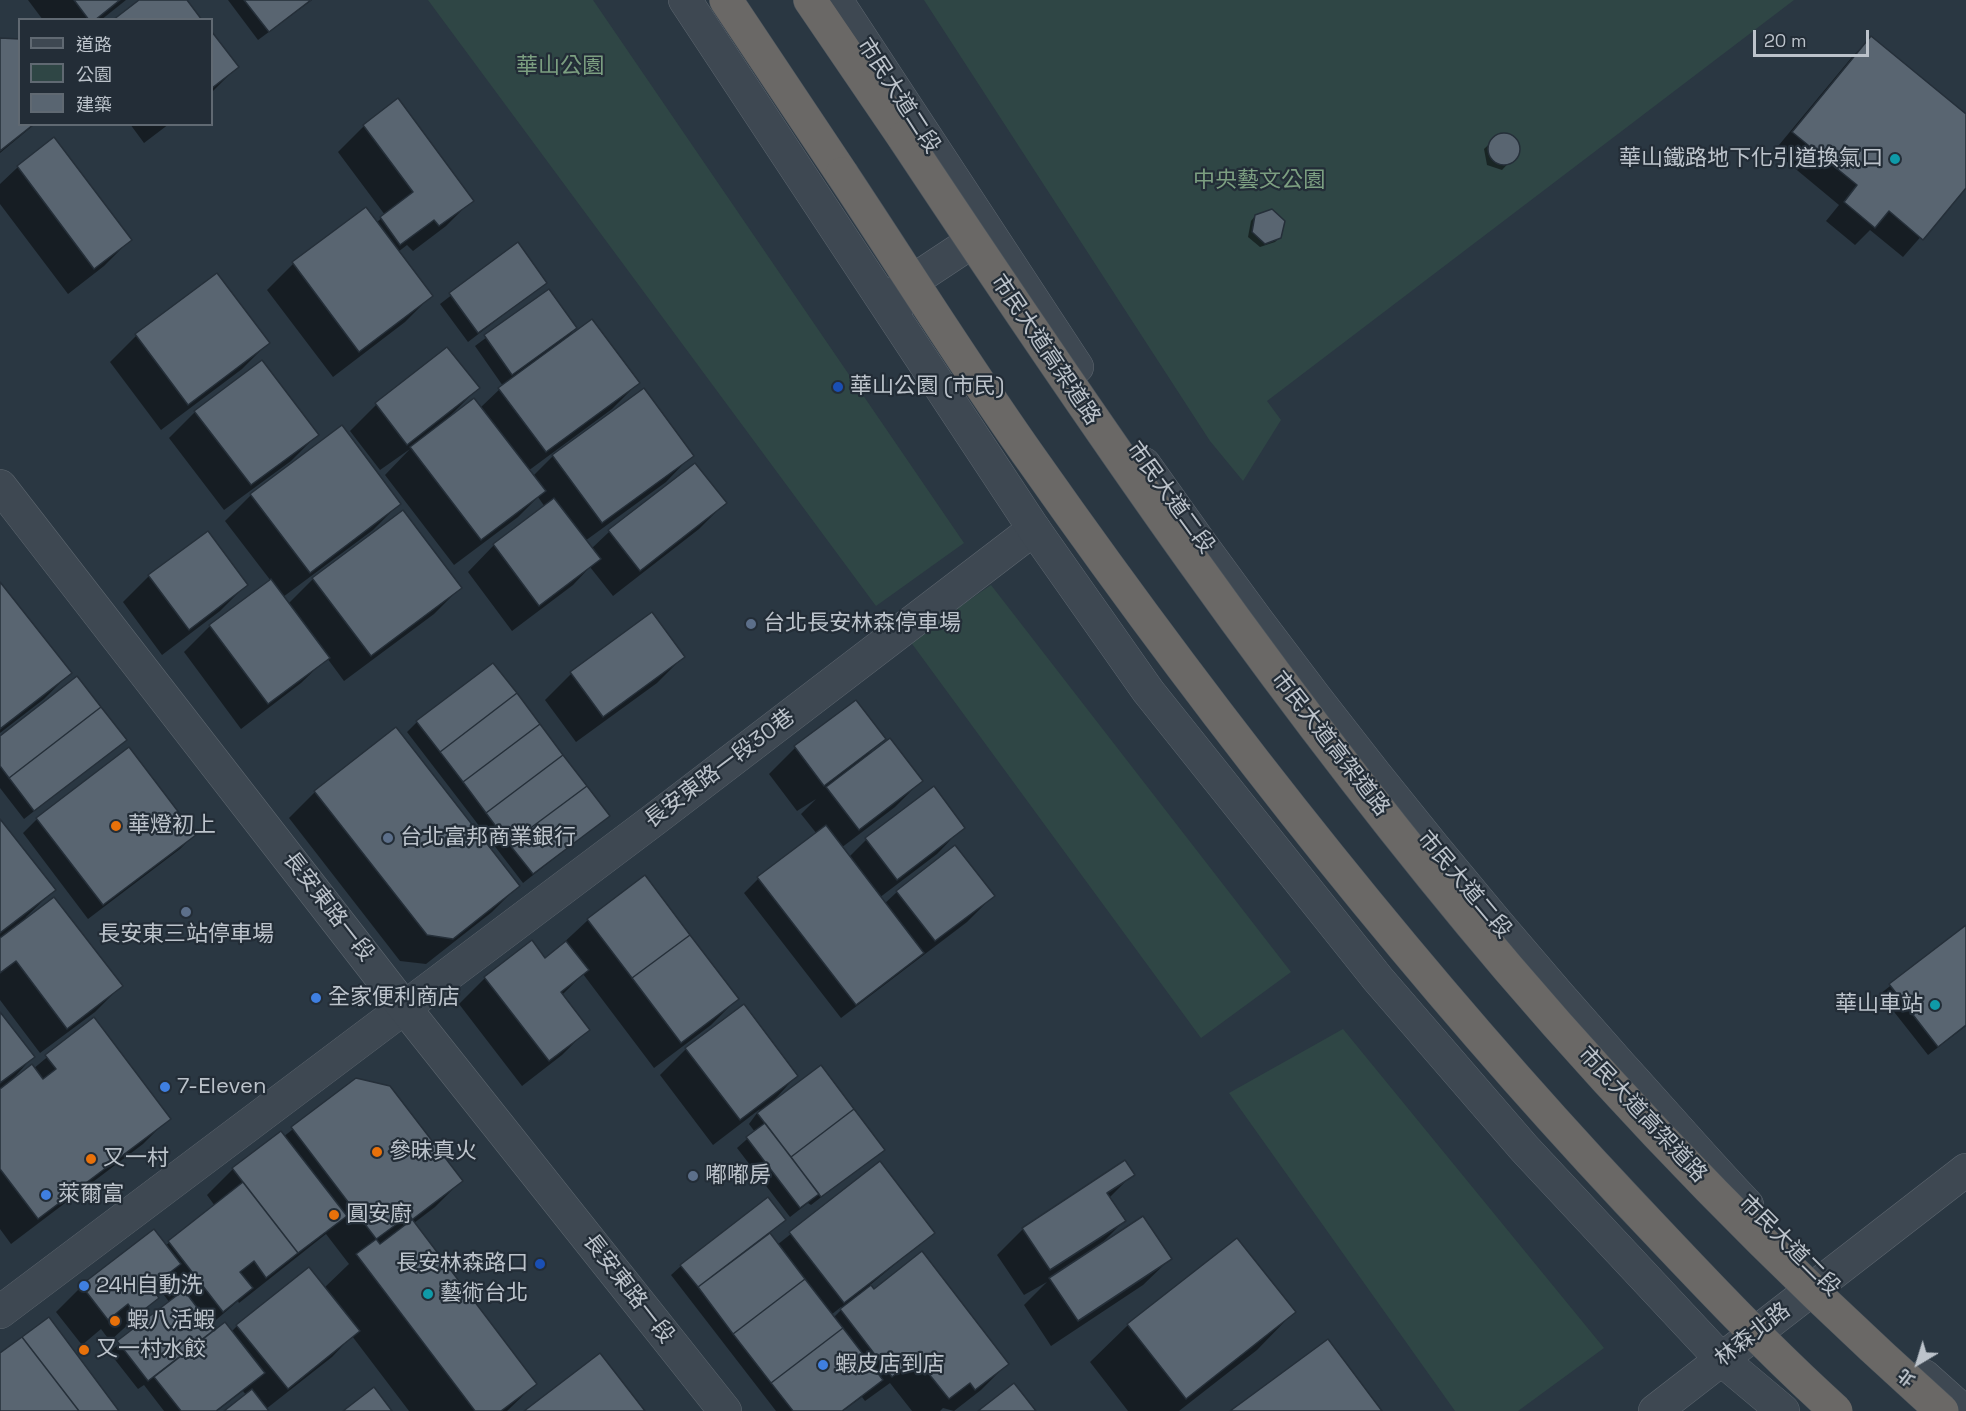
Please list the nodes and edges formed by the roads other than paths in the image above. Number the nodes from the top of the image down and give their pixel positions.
1 (685, 0) edge
2 (810, 0) edge
3 (836, 0) edge
4 (728, 2) edge
5 (961, 195) junction
6 (857, 262) junction
7 (1008, 264) junction
8 (906, 336) junction
9 (2, 491) edge
10 (1034, 529) junction
11 (404, 1007) junction
12 (1966, 1170) edge
13 (1822, 1281) junction
14 (0, 1312) edge
15 (1721, 1359) junction
16 (725, 1411) edge
17 (1654, 1411) edge
18 (1783, 1411) edge
19 (1836, 1411) edge
20 (1942, 1411) edge
21 (1963, 1411) edge

1 - 6 street
2 - 20 highway, 市民大道高架道路, bridge
3 - 5 street, 市民大道二段
4 - 19 highway, bridge
5 - 6 street
5 - 7 street, 市民大道二段
6 - 8 street
7 - 8 street
7 - 13 street, 市民大道二段
8 - 10 street
9 - 11 street, 長安東路一段
10 - 11 street, 長安東路一段30巷
10 - 15 street
11 - 14 street, 長安東路一段30巷
11 - 16 street, 長安東路一段
12 - 13 street, 林森北路
13 - 15 street, 林森北路
13 - 21 street, 市民大道二段
15 - 17 street, 林森北路
15 - 18 street

